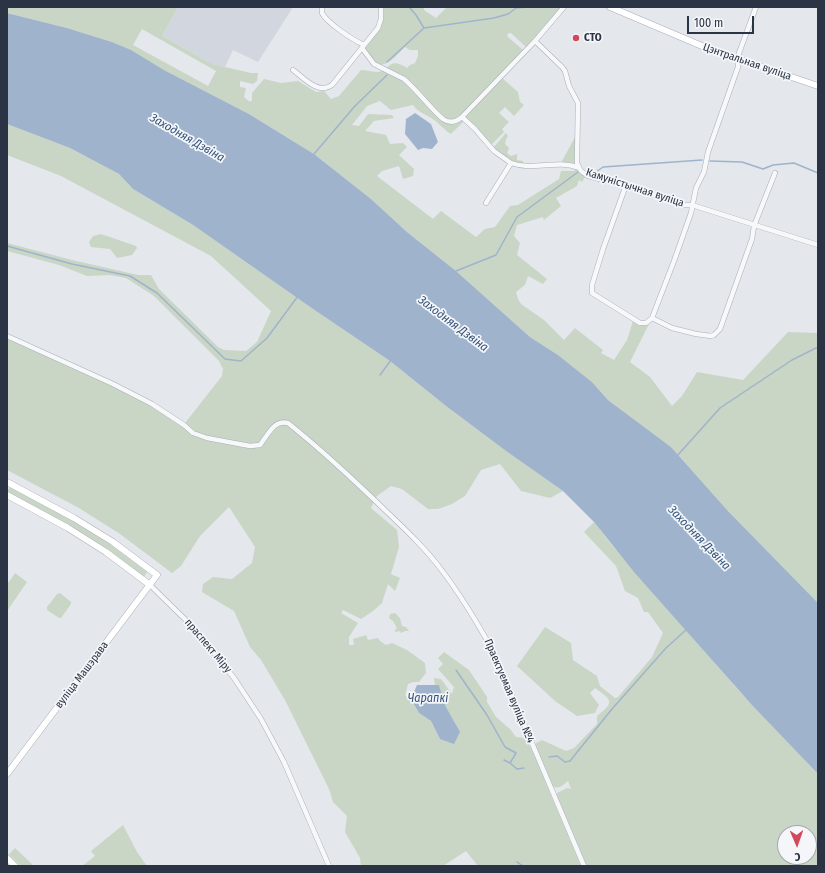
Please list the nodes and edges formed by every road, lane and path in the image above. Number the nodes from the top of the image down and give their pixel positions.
1 (381, 7) edge
2 (564, 7) edge
3 (610, 7) edge
4 (756, 7) edge
5 (322, 8) edge
6 (535, 41) junction
7 (363, 47) junction
8 (739, 59) junction
9 (294, 70) dead end
10 (818, 86) edge
11 (462, 117) junction
12 (511, 163) junction
13 (579, 168) junction
14 (775, 173) dead end
15 (626, 185) junction
16 (486, 204) dead end
17 (692, 206) junction
18 (754, 226) junction
19 (818, 245) edge
20 (652, 318) junction
21 (7, 336) edge
22 (7, 482) edge
23 (7, 496) edge
24 (150, 585) junction
25 (7, 774) edge
26 (7, 858) edge
27 (15, 866) edge
28 (329, 866) edge
29 (584, 866) edge

1 - 7 street
2 - 6 street
3 - 8 street, Цэнтральная вуліца
4 - 8 street, Камуністычная вуліца
5 - 7 street
6 - 11 street
6 - 13 street, Камуністычная вуліца
7 - 9 street
7 - 11 street
8 - 10 street, Цэнтральная вуліца
8 - 17 street, Камуністычная вуліца
11 - 12 street
12 - 13 street
12 - 16 street
13 - 15 street, Камуністычная вуліца
14 - 18 street
15 - 17 street, Камуністычная вуліца
15 - 20 street
17 - 18 street, Камуністычная вуліца
17 - 20 street, Камуністычная вуліца
18 - 19 street, Камуністычная вуліца
18 - 20 street
21 - 29 street, Праектуемая вуліца №4
22 - 24 street, вуліца Машэрава
23 - 24 street, праспект Міру
24 - 25 street, вуліца Машэрава
24 - 28 street, праспект Міру
26 - 27 street

